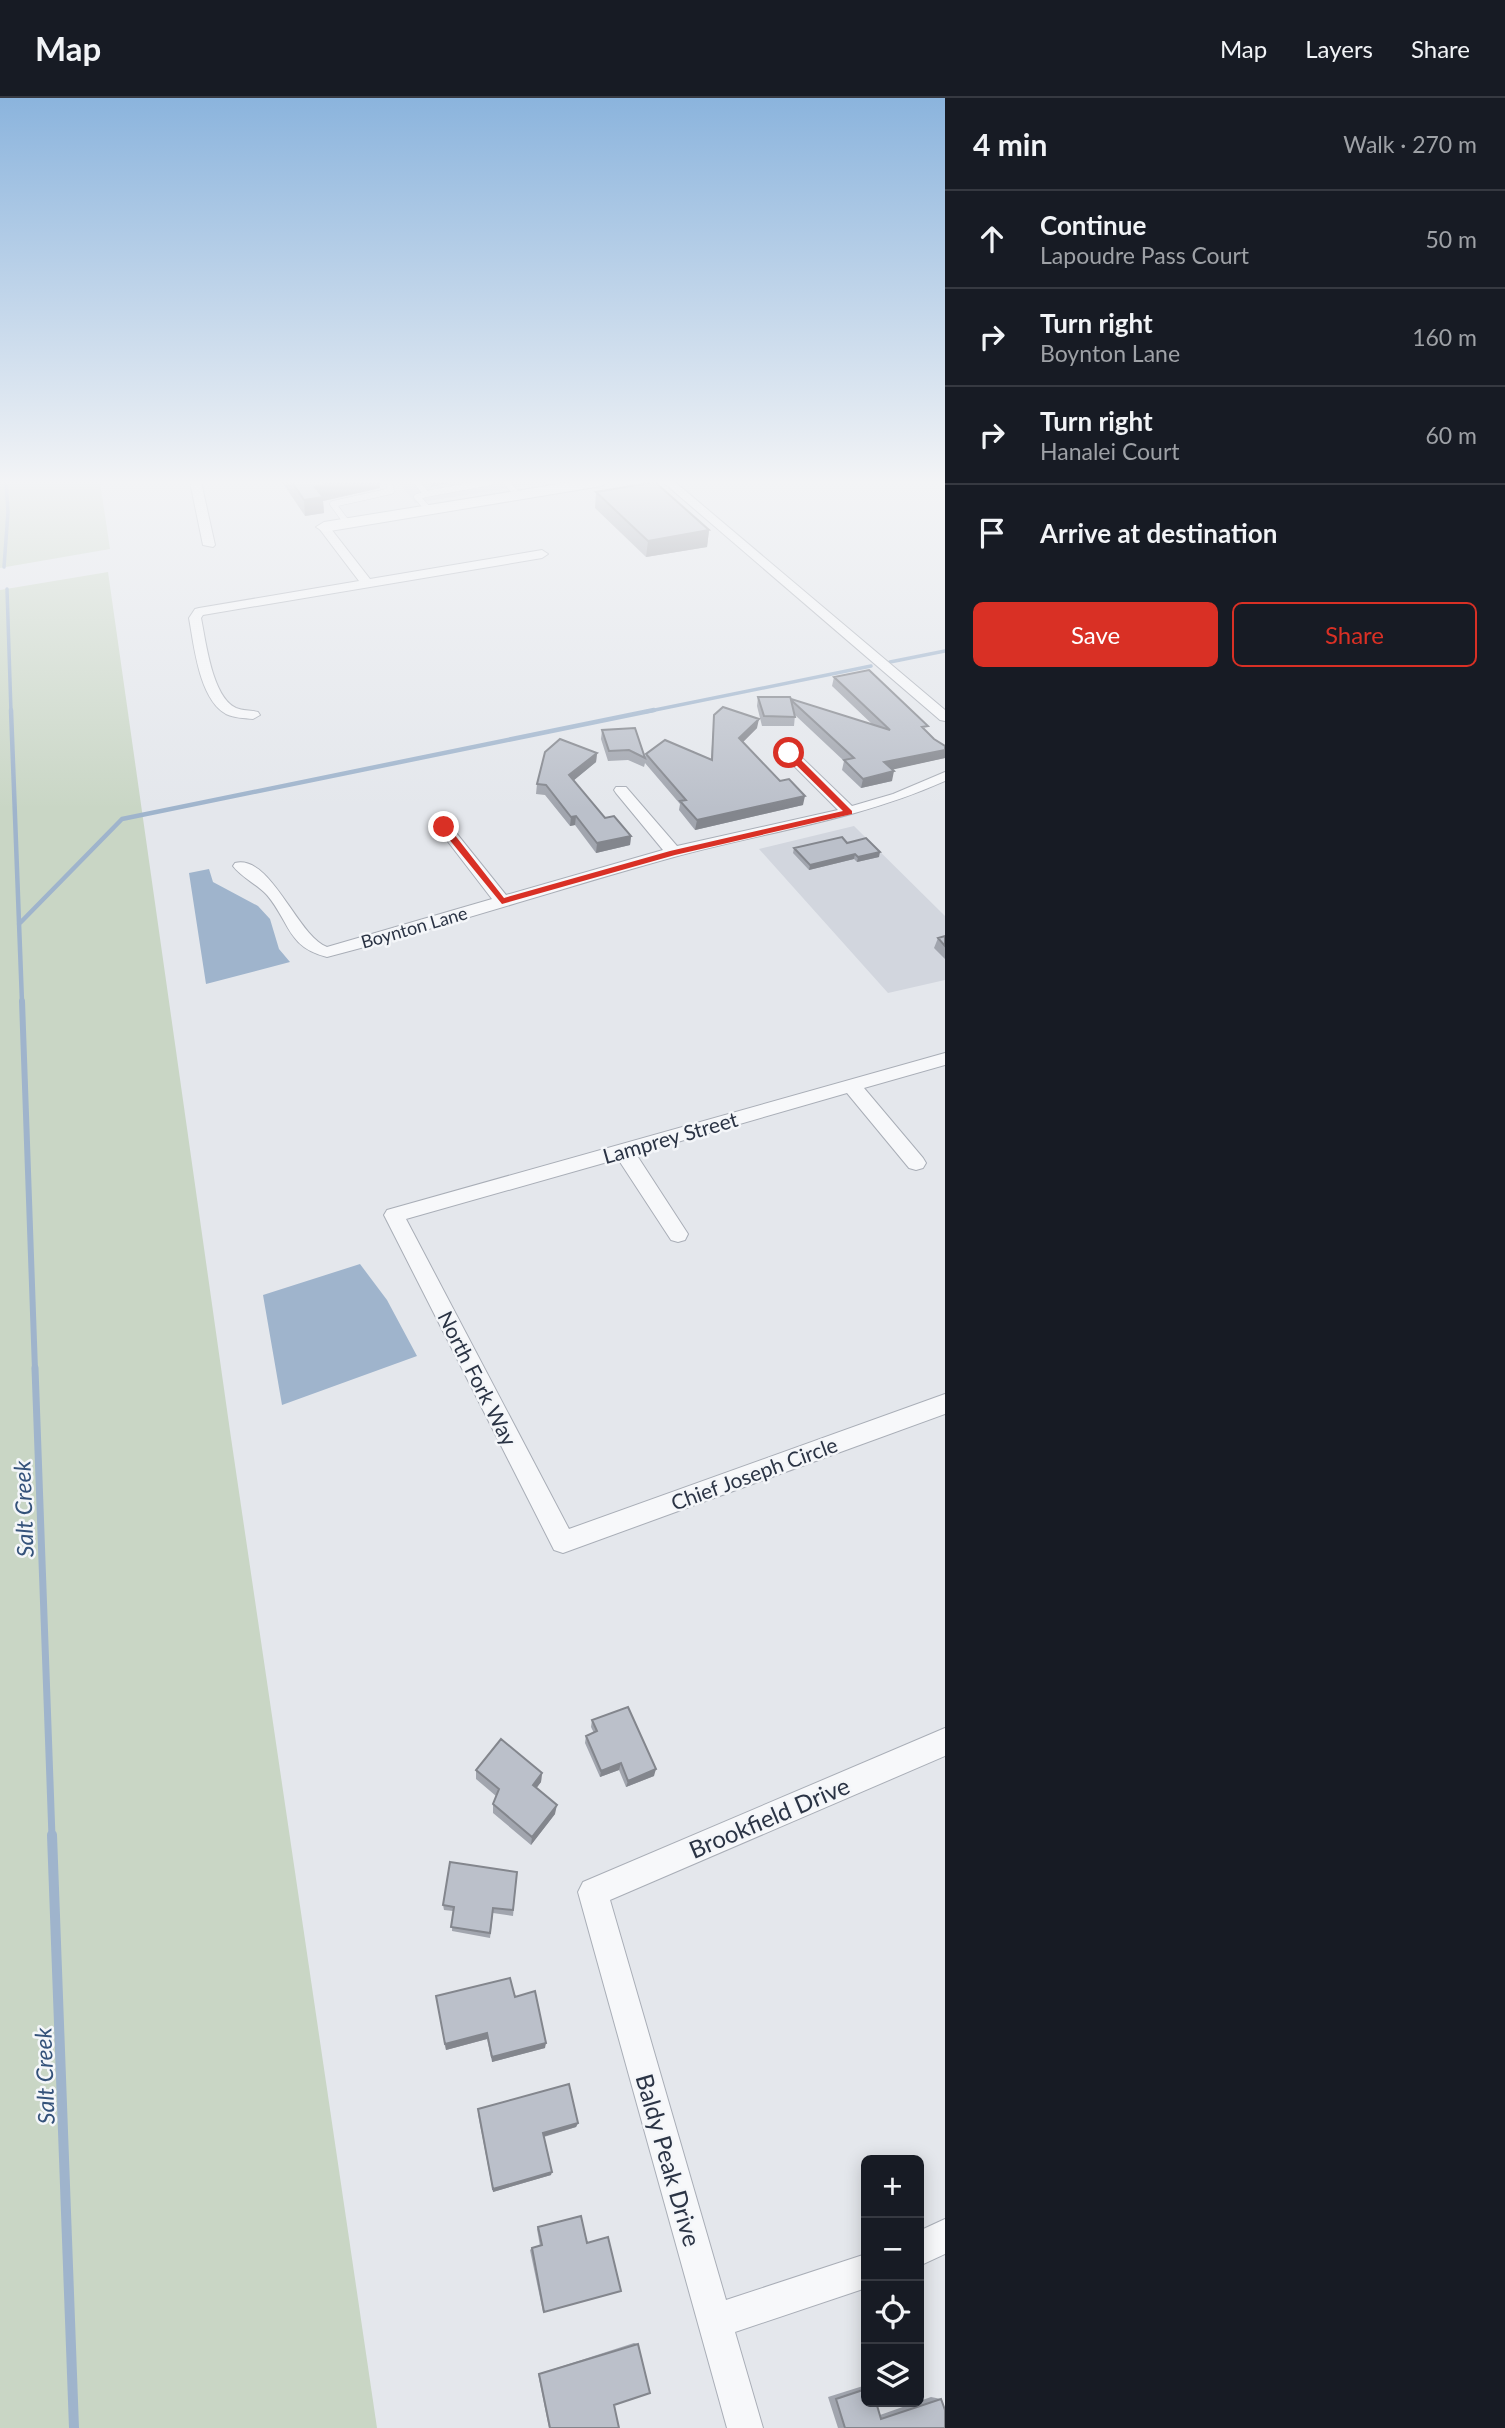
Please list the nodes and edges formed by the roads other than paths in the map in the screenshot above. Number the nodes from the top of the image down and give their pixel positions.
1 (327, 591) edge
2 (796, 591) edge
3 (253, 715) dead end
4 (945, 717) edge
5 (789, 753) dead end
6 (945, 776) edge
7 (621, 790) dead end
8 (849, 812) junction
9 (444, 827) dead end
10 (673, 852) junction
11 (241, 866) dead end
12 (502, 901) junction
13 (945, 1059) edge
14 (852, 1086) junction
15 (623, 1150) junction
16 (916, 1163) dead end
17 (394, 1215) joint
18 (678, 1234) dead end
19 (945, 1404) edge
20 (563, 1542) joint
21 (945, 1742) edge
22 (593, 1892) joint
23 (945, 2236) edge
24 (924, 2246) edge
25 (861, 2273) edge
26 (715, 2321) junction
27 (745, 2428) edge

1 - 3 street
2 - 4 street
5 - 8 street
6 - 8 street, Boynton Lane
7 - 10 street
8 - 10 street, Boynton Lane
9 - 12 street
10 - 12 street, Boynton Lane
11 - 12 street, Boynton Lane
13 - 14 street, Lamprey Street
14 - 15 street, Lamprey Street
14 - 16 street
15 - 17 street, Lamprey Street
15 - 18 street
17 - 20 street, North Fork Way
19 - 20 street, Chief Joseph Circle
21 - 22 street, Brookfield Drive
22 - 26 street, Baldy Peak Drive
23 - 24 street
25 - 26 street
26 - 27 street, Baldy Peak Drive

